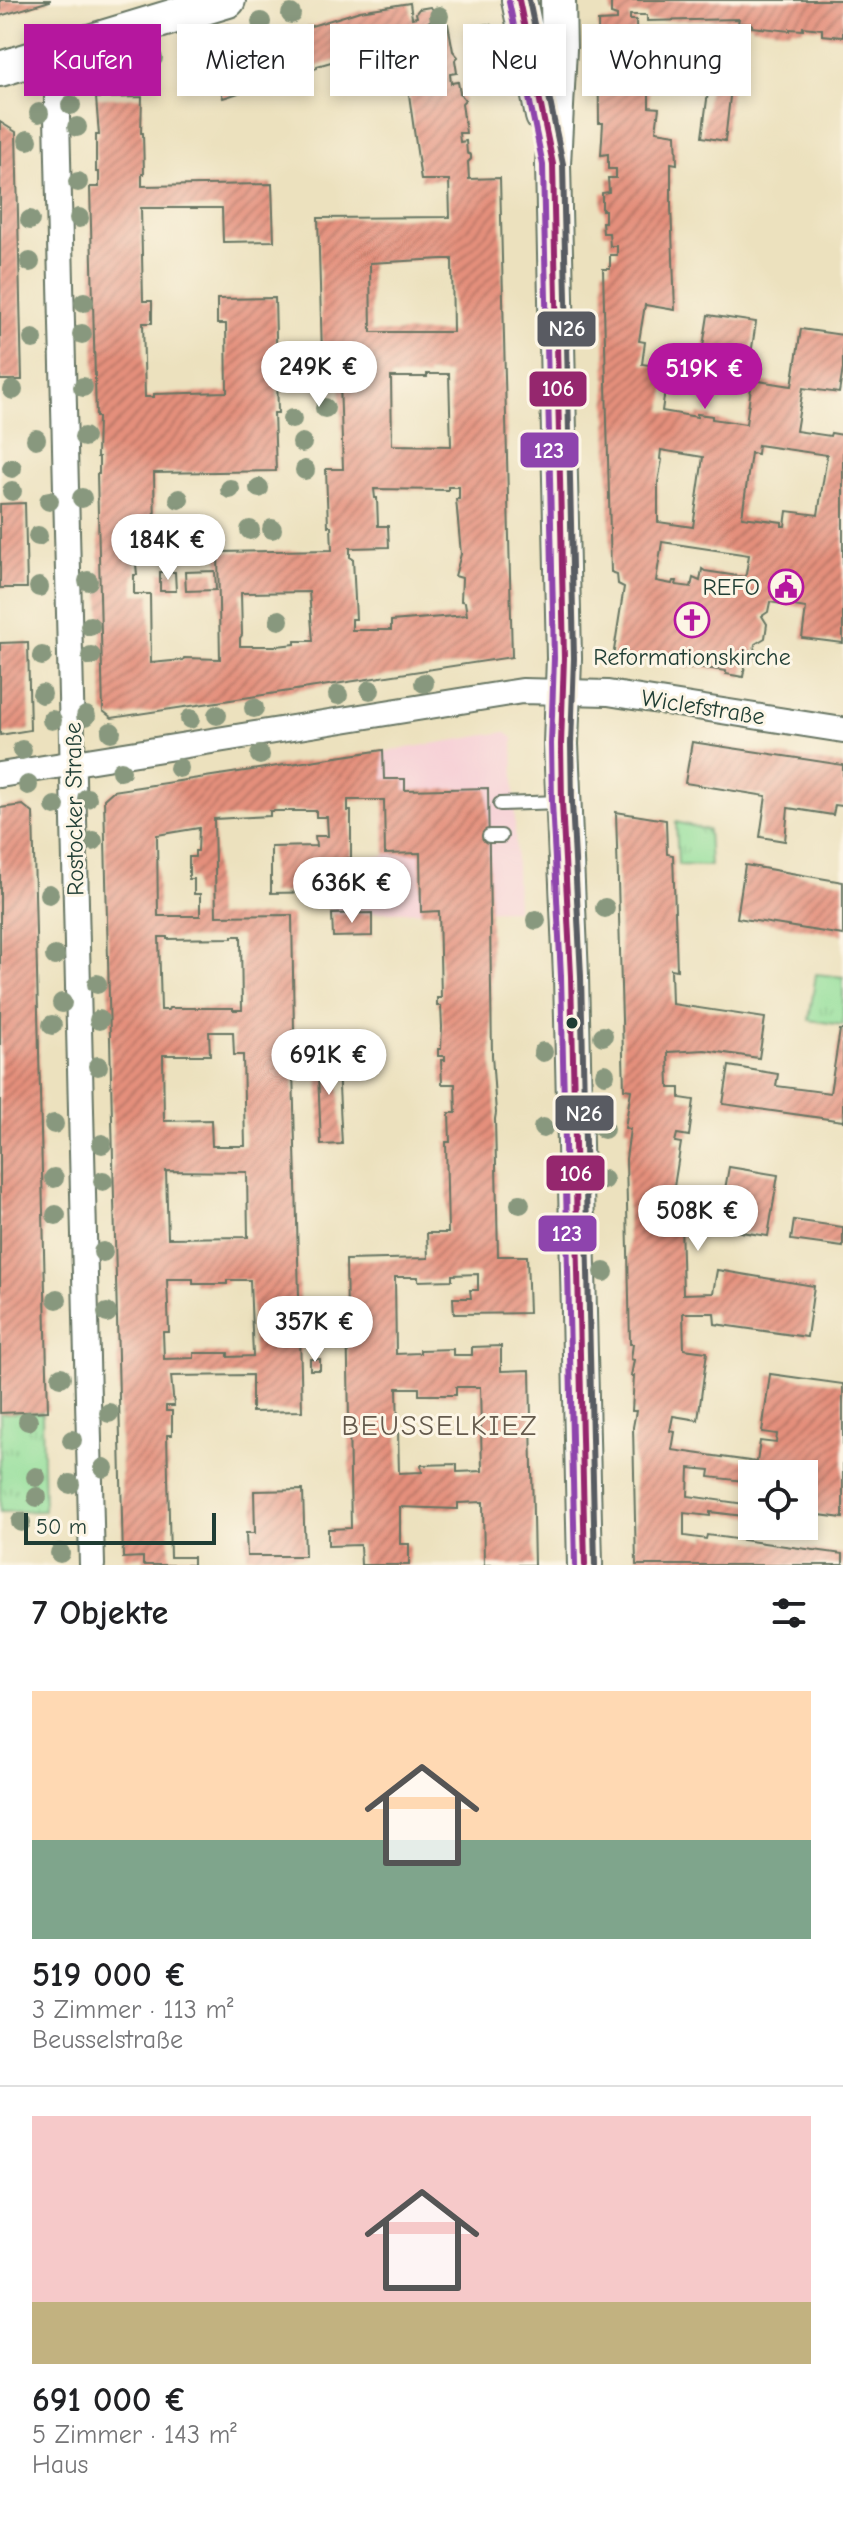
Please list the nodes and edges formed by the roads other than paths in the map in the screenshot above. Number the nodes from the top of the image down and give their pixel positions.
1 (228, 0) edge
2 (519, 0) edge
3 (558, 0) edge
4 (148, 24) edge
5 (24, 62) edge
6 (0, 69) edge
7 (57, 96) edge
8 (553, 164) junction
9 (563, 691) junction
10 (843, 730) edge
11 (73, 764) junction
12 (0, 775) edge
13 (562, 802) junction
14 (500, 804) dead end
15 (92, 1565) edge
16 (585, 1565) edge

1 - 4 main road
2 - 8 main road
3 - 8 main road
5 - 6 main road
7 - 11 street, Rostocker Straße
8 - 9 main road
9 - 10 street, Wiclefstraße
9 - 11 street, Wiclefstraße
9 - 13 main road
11 - 12 street, Wiclefstraße
11 - 15 street, Rostocker Straße
13 - 14 lane
13 - 16 main road

